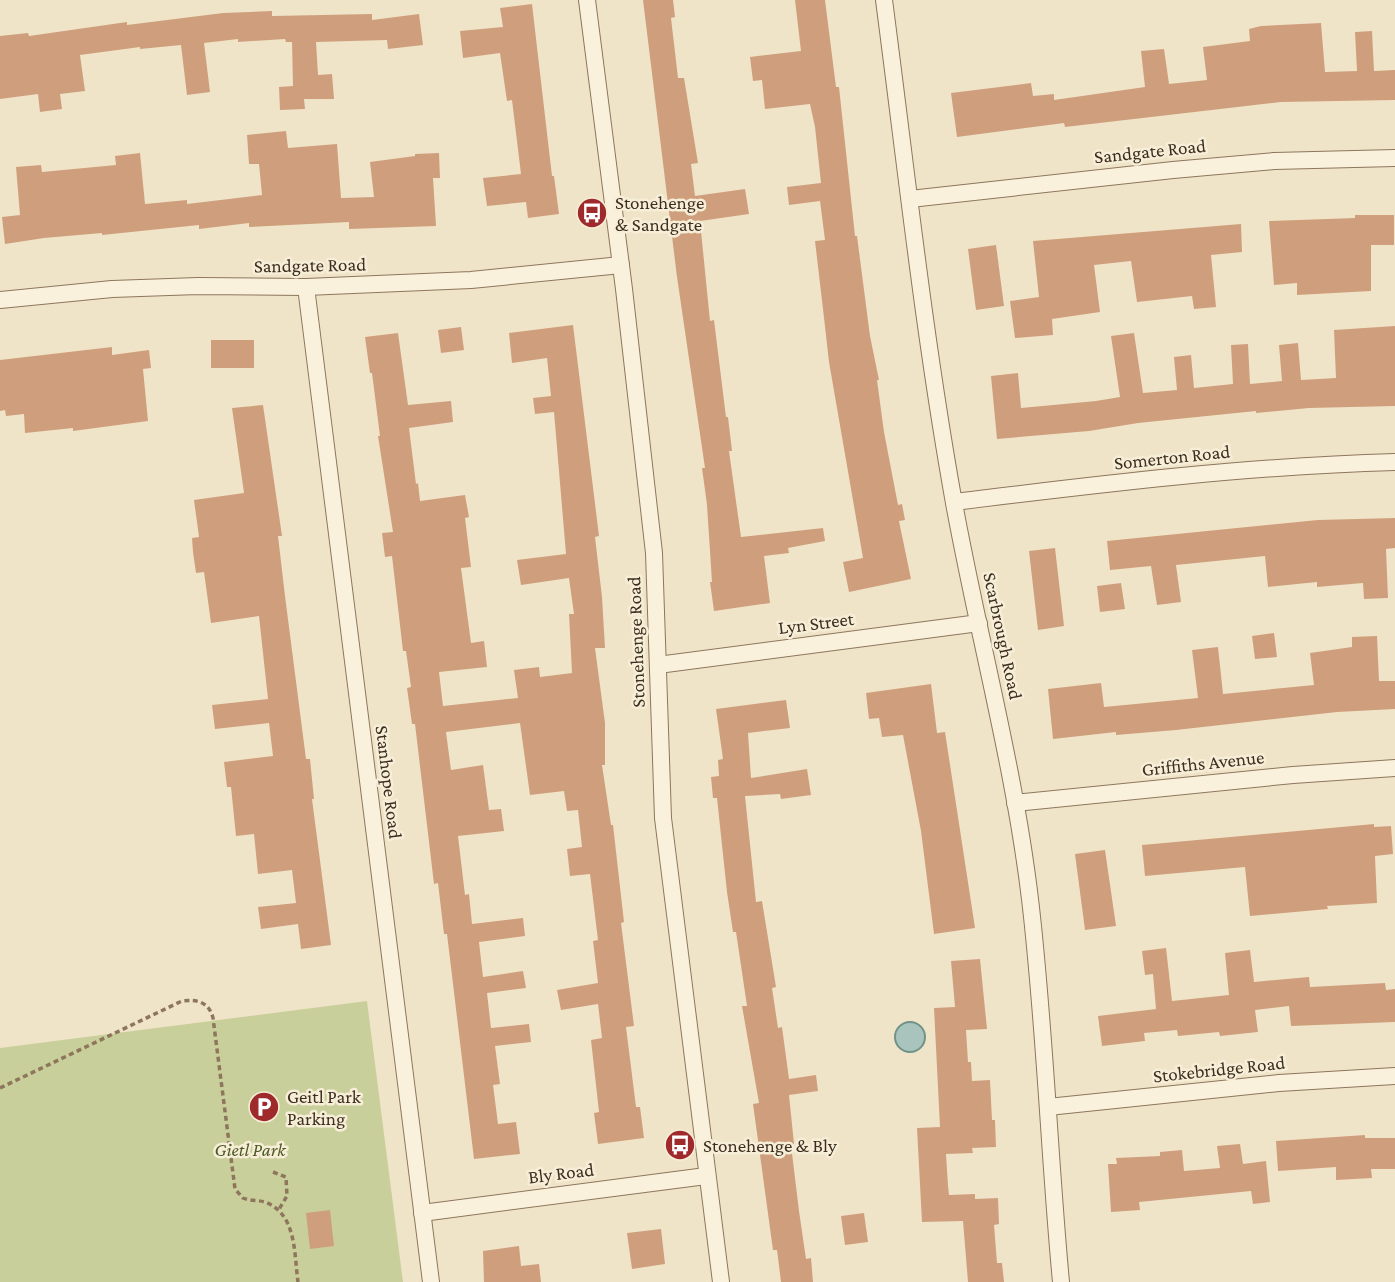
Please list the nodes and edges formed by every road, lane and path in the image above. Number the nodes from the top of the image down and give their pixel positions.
1 (587, 0) edge
2 (884, 0) edge
3 (1395, 158) edge
4 (910, 199) junction
5 (621, 265) junction
6 (306, 287) junction
7 (0, 300) edge
8 (1395, 462) edge
9 (954, 502) junction
10 (979, 623) junction
11 (658, 665) junction
12 (1395, 768) edge
13 (1015, 803) junction
14 (1395, 1076) edge
15 (0, 1088) edge
16 (1048, 1107) junction
17 (273, 1172) dead end
18 (706, 1176) junction
19 (278, 1212) junction
20 (422, 1213) junction
21 (298, 1282) edge
22 (431, 1282) edge
23 (721, 1282) edge
24 (1061, 1282) edge

1 - 5 street, Stonehenge Road
2 - 4 street, Scarbrough Road
3 - 4 street, Sandgate Road
4 - 9 street, Scarbrough Road
5 - 6 street, Sandgate Road
5 - 11 street, Stonehenge Road
6 - 7 street, Sandgate Road
6 - 20 street, Stanhope Road
8 - 9 street, Somerton Road
9 - 10 street, Scarbrough Road
10 - 11 street, Lyn Street
10 - 13 street, Scarbrough Road
11 - 18 street, Stonehenge Road
12 - 13 street, Griffiths Avenue
13 - 16 street, Scarbrough Road
14 - 16 street, Stokebridge Road
15 - 19 path
16 - 24 street, Scarbrough Road
17 - 19 path
18 - 20 street, Bly Road
18 - 23 street, Stonehenge Road
19 - 21 path
20 - 22 street, Stanhope Road

